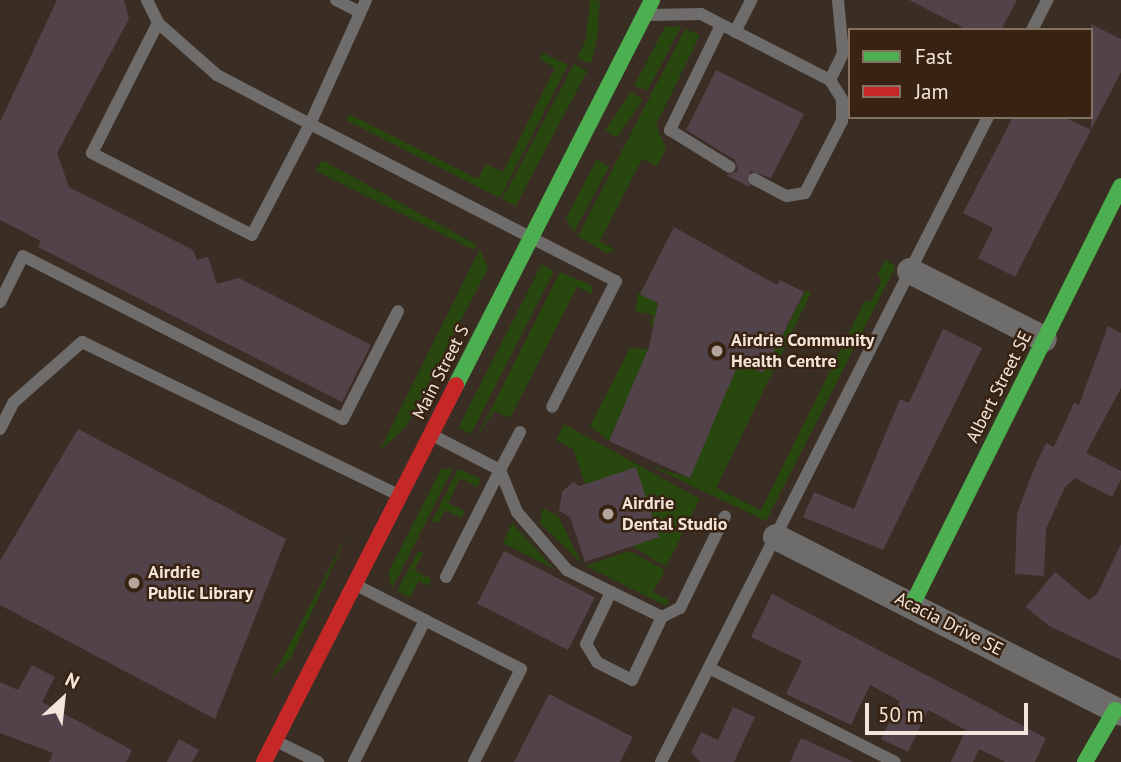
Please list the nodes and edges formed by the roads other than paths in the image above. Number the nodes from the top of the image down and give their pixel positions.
1 (147, 0) edge
2 (336, 0) edge
3 (652, 0) edge
4 (751, 0) edge
5 (838, 0) edge
6 (1047, 0) edge
7 (363, 6) edge
8 (643, 16) junction
9 (158, 23) junction
10 (721, 25) junction
11 (1033, 28) edge
12 (735, 32) junction
13 (830, 80) junction
14 (987, 119) edge
15 (310, 124) junction
16 (730, 167) dead end
17 (754, 179) dead end
18 (1121, 186) edge
19 (531, 238) junction
20 (910, 271) junction
21 (0, 302) edge
22 (398, 311) dead end
23 (1045, 339) junction
24 (552, 407) dead end
25 (0, 429) edge
26 (520, 432) dead end
27 (431, 434) junction
28 (500, 470) junction
29 (400, 495) junction
30 (725, 516) dead end
31 (776, 537) junction
32 (446, 577) dead end
33 (355, 584) junction
34 (611, 592) junction
35 (912, 605) junction
36 (662, 617) junction
37 (425, 620) junction
38 (709, 667) junction
39 (1118, 711) edge
40 (275, 740) junction
41 (264, 762) edge
42 (318, 762) edge
43 (354, 762) edge
44 (474, 762) edge
45 (661, 762) edge
46 (895, 762) edge
47 (1085, 762) edge

1 - 9 lane
2 - 7 lane
3 - 8 main road, Main Street S
4 - 12 lane
5 - 13 lane
6 - 11 lane
7 - 15 lane
8 - 10 lane
8 - 19 main road, Main Street S
9 - 15 lane
9 - 15 lane
10 - 12 lane
10 - 16 lane
12 - 13 lane
13 - 17 lane
14 - 20 lane
15 - 19 lane
18 - 23 main road, Albert Street SE
19 - 24 lane
19 - 27 main road, Main Street S
20 - 23 street
20 - 31 lane
21 - 22 lane
23 - 35 main road, Albert Street SE
25 - 29 lane
26 - 28 lane
27 - 28 lane
27 - 29 main road, Main Street S
28 - 32 lane
28 - 34 lane
29 - 33 main road, Main Street S
30 - 36 lane
31 - 35 street, Acacia Drive SE
31 - 38 lane
33 - 37 lane
33 - 40 main road, Main Street S
34 - 36 lane
34 - 36 lane
35 - 39 street, Acacia Drive SE
37 - 43 lane
37 - 44 lane
38 - 45 lane
38 - 46 lane
39 - 47 main road
40 - 41 main road, Main Street S
40 - 42 lane

